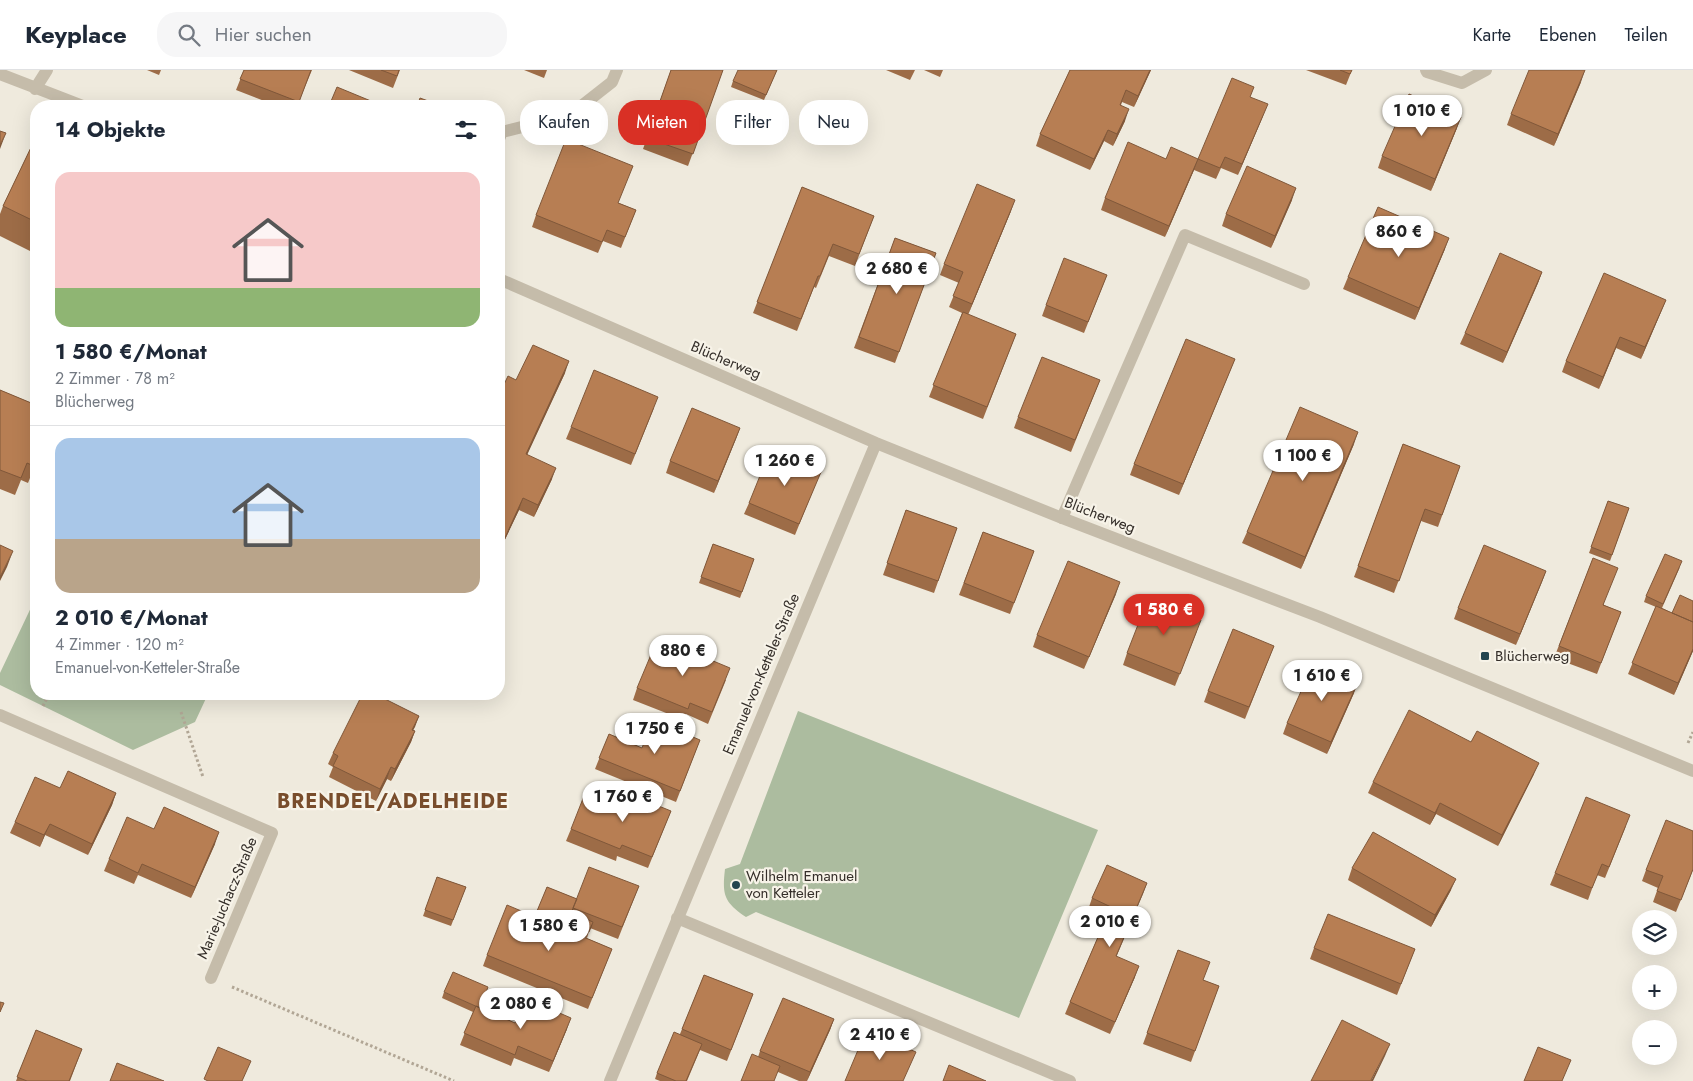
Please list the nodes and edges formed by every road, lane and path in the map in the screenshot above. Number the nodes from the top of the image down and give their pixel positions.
1 (48, 70) edge
2 (617, 70) edge
3 (1426, 70) edge
4 (1486, 70) edge
5 (0, 74) edge
6 (35, 88) junction
7 (66, 100) edge
8 (505, 131) edge
9 (505, 282) edge
10 (1304, 284) dead end
11 (876, 443) junction
12 (1062, 518) junction
13 (181, 712) dead end
14 (0, 715) edge
15 (1693, 771) edge
16 (214, 808) junction
17 (677, 918) junction
18 (211, 978) joint
19 (454, 1081) edge
20 (610, 1081) edge
21 (1070, 1081) edge

1 - 6 street
2 - 8 street
3 - 4 street
5 - 6 street
6 - 7 street
9 - 11 street, Blücherweg
10 - 12 street
11 - 12 street, Blücherweg
11 - 17 street, Emanuel-von-Ketteler-Straße
12 - 15 street, Blücherweg
13 - 16 path
14 - 16 street, Marie-Juchacz-Straße
16 - 18 street, Marie-Juchacz-Straße
17 - 20 street, Emanuel-von-Ketteler-Straße
17 - 21 street
18 - 19 path, Marie-Juchacz-Straße

